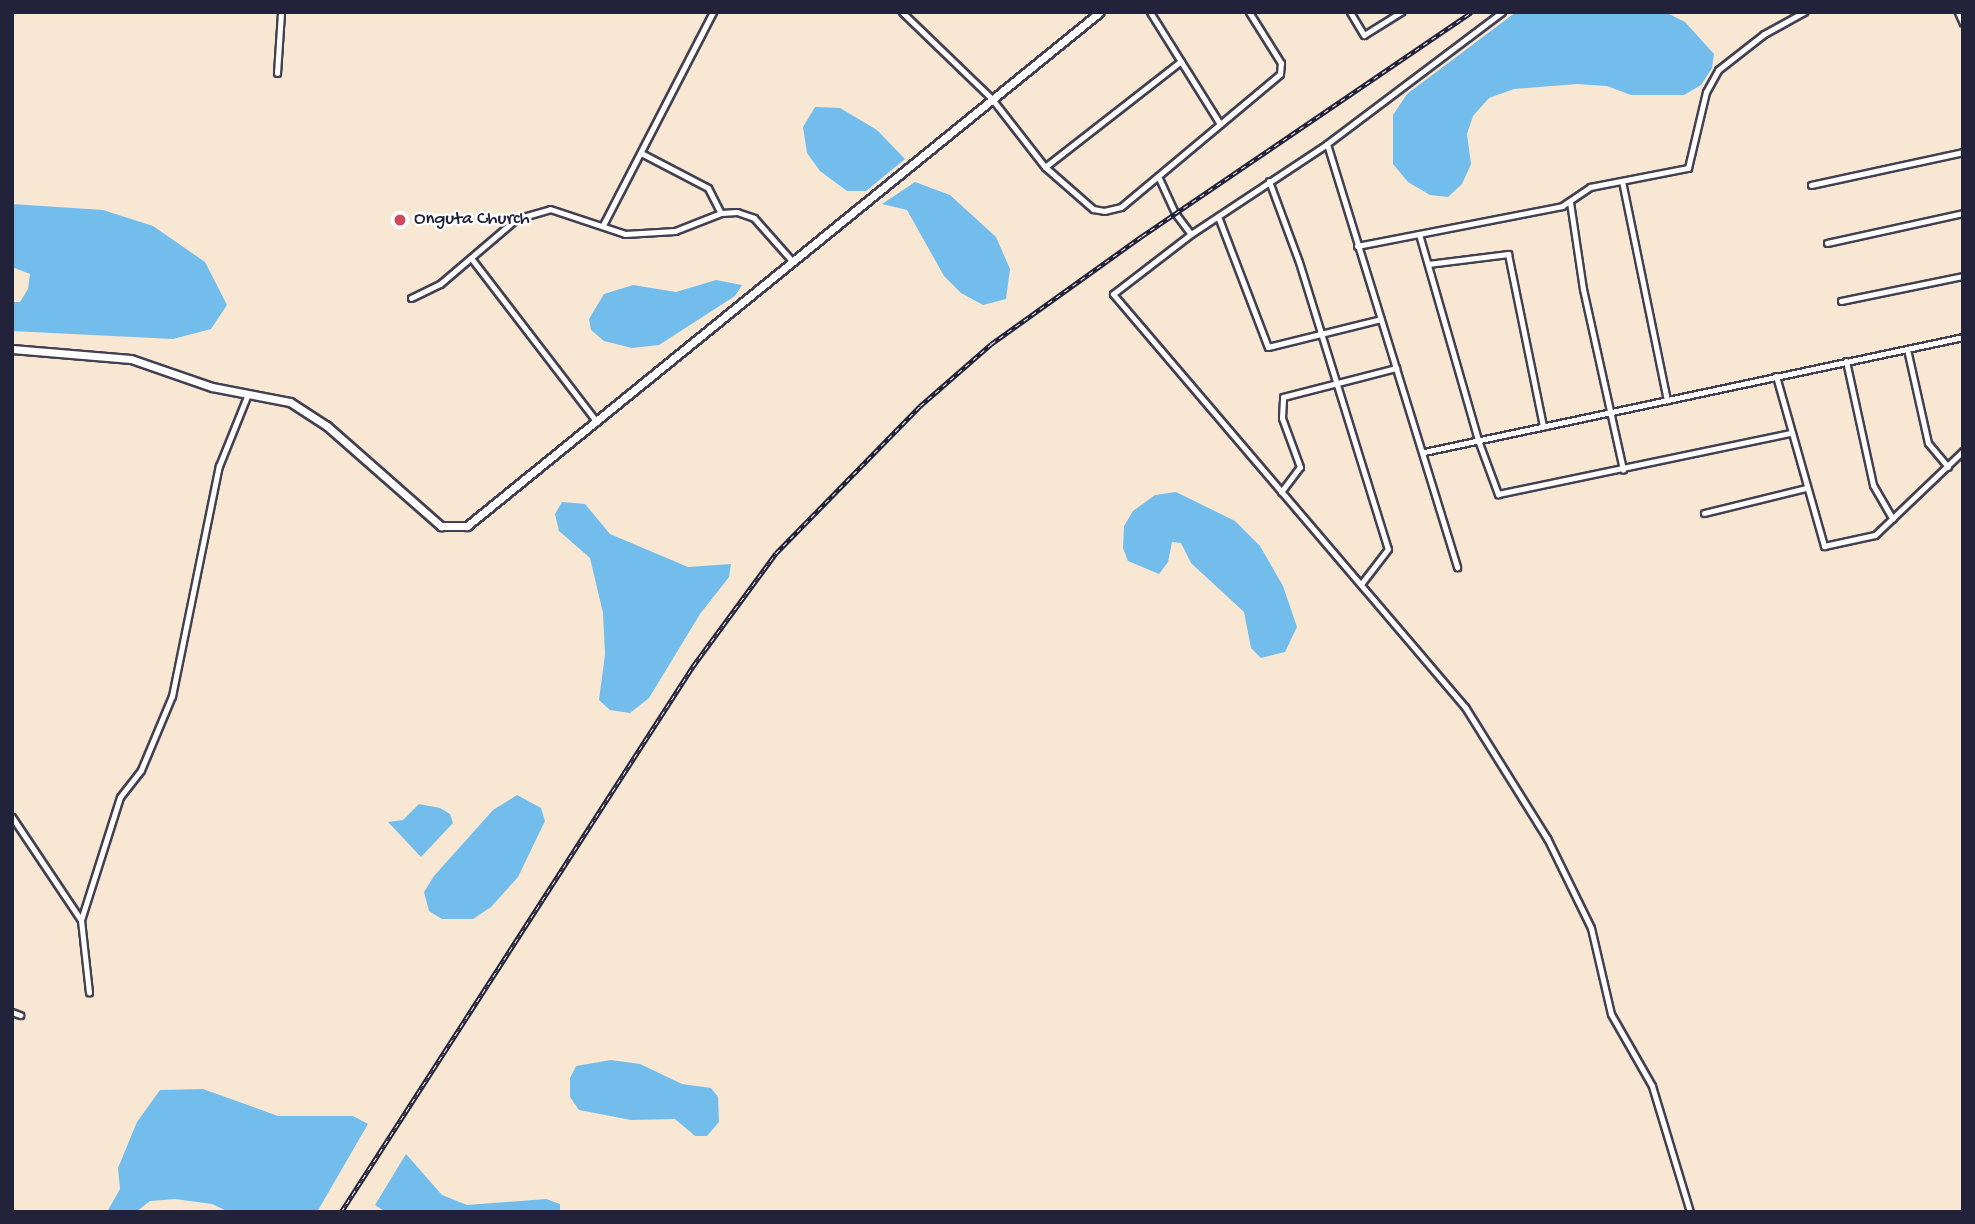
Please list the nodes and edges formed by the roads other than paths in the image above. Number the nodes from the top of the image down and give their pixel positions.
1 (281, 12) edge
2 (713, 12) edge
3 (902, 12) edge
4 (1100, 12) edge
5 (1150, 12) edge
6 (1249, 12) edge
7 (1350, 12) edge
8 (1401, 12) edge
9 (1502, 12) edge
10 (1804, 12) edge
11 (1958, 12) edge
12 (1963, 23) edge
13 (1181, 61) junction
14 (277, 73) dead end
15 (992, 99) junction
16 (1220, 124) junction
17 (1327, 144) junction
18 (1963, 152) edge
19 (643, 154) junction
20 (1045, 167) junction
21 (1158, 176) junction
22 (1269, 181) junction
23 (1622, 181) junction
24 (1811, 185) dead end
25 (1570, 202) junction
26 (721, 213) junction
27 (1963, 213) edge
28 (1219, 219) junction
29 (603, 225) junction
30 (1191, 234) junction
31 (1419, 234) junction
32 (1827, 243) dead end
33 (1357, 246) junction
34 (471, 258) junction
35 (792, 261) junction
36 (1428, 264) junction
37 (1963, 276) edge
38 (411, 298) dead end
39 (1841, 301) dead end
40 (1381, 319) junction
41 (1322, 336) junction
42 (1963, 337) edge
43 (12, 349) edge
44 (1907, 349) junction
45 (1846, 361) junction
46 (1396, 368) junction
47 (1776, 376) junction
48 (1336, 383) junction
49 (248, 394) junction
50 (1667, 400) junction
51 (1608, 412) junction
52 (597, 422) junction
53 (1543, 426) junction
54 (1791, 433) junction
55 (1478, 440) junction
56 (1963, 451) edge
57 (1424, 453) junction
58 (1948, 467) junction
59 (1623, 470) junction
60 (1806, 488) junction
61 (1281, 492) junction
62 (1704, 513) dead end
63 (1893, 519) junction
64 (1457, 567) dead end
65 (1361, 584) junction
66 (12, 817) edge
67 (81, 919) junction
68 (89, 993) dead end
69 (12, 1012) edge
70 (20, 1015) dead end
71 (1690, 1212) edge

1 - 14 street
2 - 19 street
3 - 15 street
4 - 15 street
5 - 13 street
6 - 16 street
7 - 8 street
9 - 17 street
10 - 23 street
11 - 12 street
13 - 16 street
13 - 20 street
15 - 20 street
15 - 35 street
16 - 21 street
17 - 22 street
17 - 33 street
18 - 24 street
19 - 26 street
19 - 29 street
20 - 21 street
21 - 30 street
22 - 28 street
22 - 41 street
23 - 25 street
23 - 50 street
25 - 31 street
25 - 51 street
26 - 29 street
26 - 35 street
27 - 32 street
28 - 30 street
28 - 41 street
29 - 34 street
30 - 61 street
31 - 33 street
31 - 36 street
33 - 40 street
34 - 38 street
34 - 52 street
35 - 52 street
36 - 53 street
36 - 55 street
37 - 39 street
40 - 41 street
40 - 46 street
41 - 48 street
42 - 44 street
43 - 49 street
44 - 45 street
44 - 58 street
45 - 47 street
45 - 63 street
46 - 48 street
46 - 57 street
47 - 50 street
47 - 54 street
48 - 61 street
48 - 65 street
49 - 52 street
49 - 67 street
50 - 51 street
51 - 53 street
51 - 59 street
53 - 55 street
54 - 59 street
54 - 60 street
55 - 57 street
55 - 59 street
56 - 58 street
57 - 64 street
58 - 63 street
60 - 62 street
60 - 63 street
61 - 65 street
65 - 71 street
66 - 67 street
67 - 68 street
69 - 70 street

